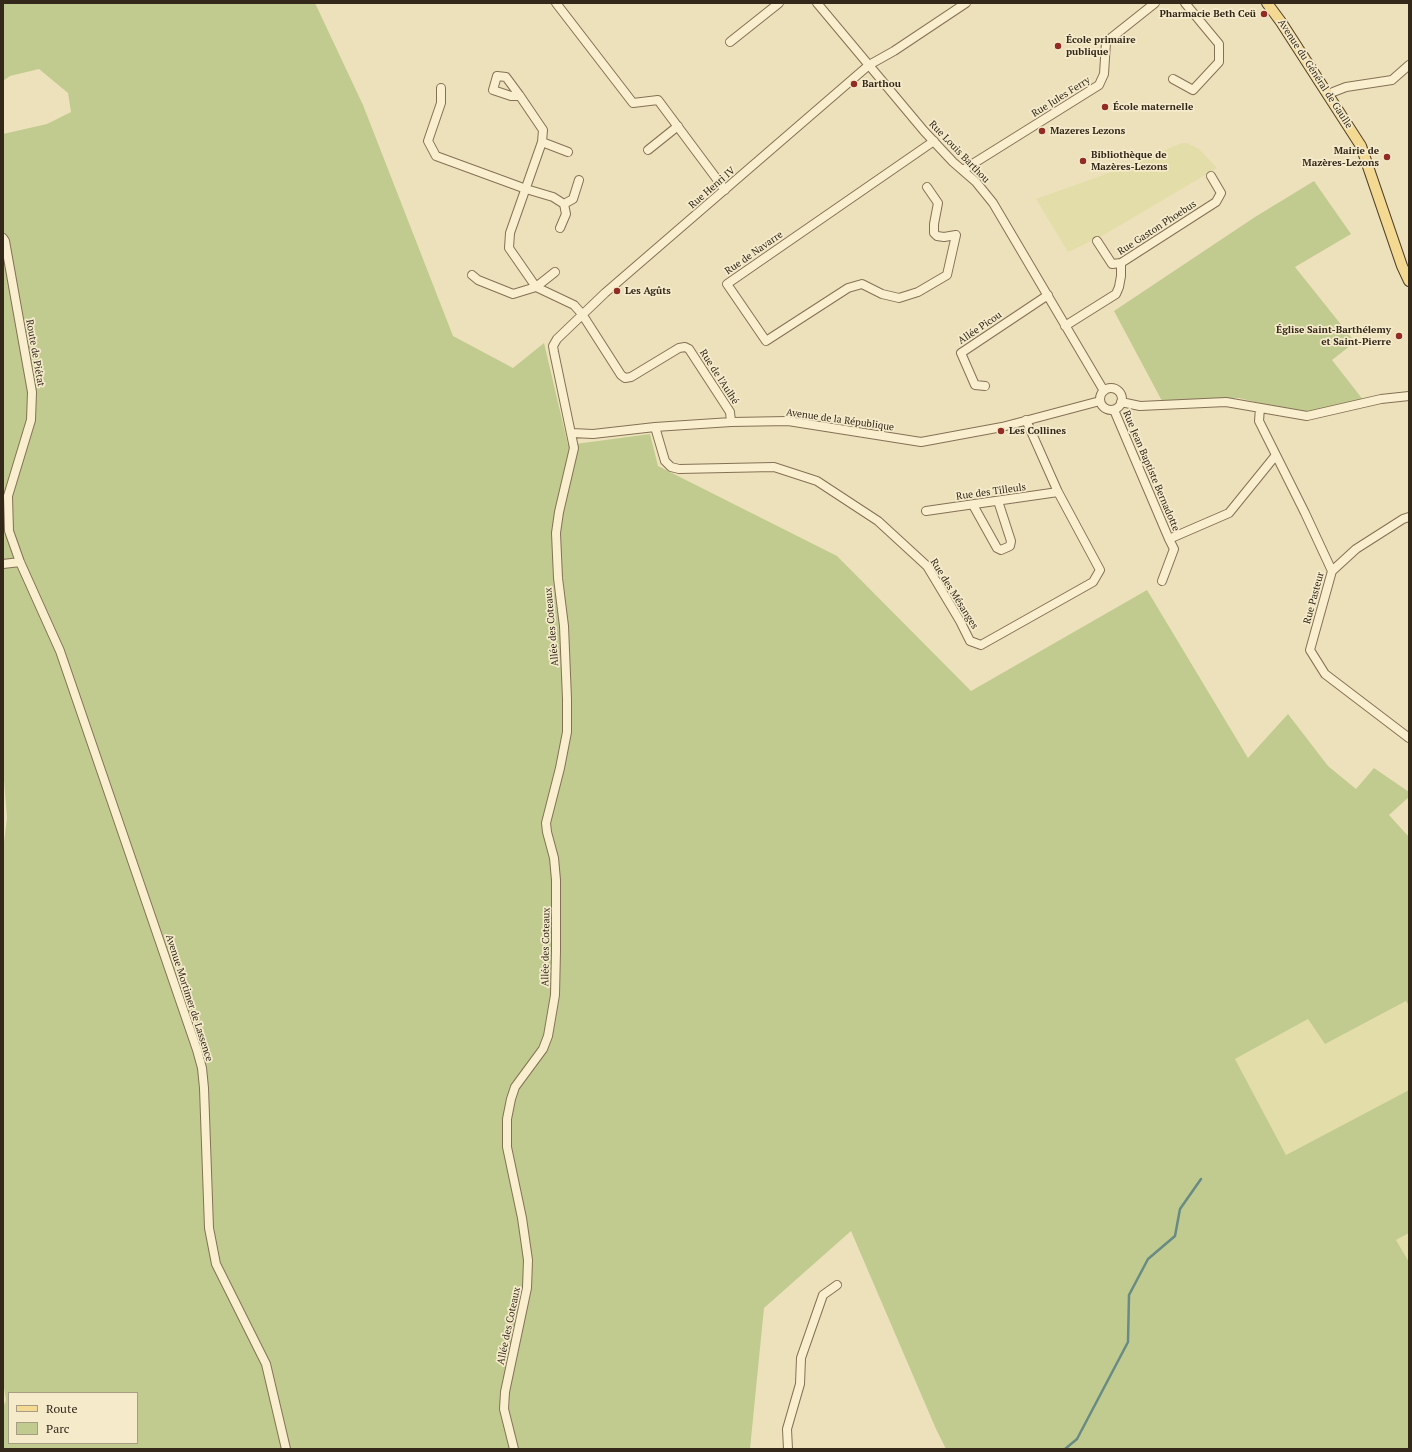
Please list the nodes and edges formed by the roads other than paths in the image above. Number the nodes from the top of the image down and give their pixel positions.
1 (556, 3) edge
2 (779, 3) edge
3 (817, 3) edge
4 (966, 3) edge
5 (1156, 3) edge
6 (1185, 3) edge
7 (1267, 3) edge
8 (730, 42) dead end
9 (869, 65) junction
10 (1409, 65) edge
11 (1174, 79) dead end
12 (442, 88) dead end
13 (1328, 94) junction
14 (520, 96) dead end
15 (678, 126) junction
16 (934, 141) junction
17 (542, 142) junction
18 (648, 150) dead end
19 (568, 152) dead end
20 (963, 170) junction
21 (1211, 176) dead end
22 (579, 180) dead end
23 (927, 187) dead end
24 (526, 189) junction
25 (725, 190) junction
26 (564, 204) junction
27 (560, 228) dead end
28 (3, 238) edge
29 (1097, 241) dead end
30 (1121, 263) junction
31 (555, 272) dead end
32 (472, 275) dead end
33 (1409, 282) edge
34 (536, 287) junction
35 (1048, 295) junction
36 (582, 314) junction
37 (1065, 326) junction
38 (985, 386) dead end
39 (1104, 391) junction
40 (1409, 396) edge
41 (1100, 401) junction
42 (1121, 402) junction
43 (1260, 408) junction
44 (1114, 410) junction
45 (1026, 420) junction
46 (731, 422) junction
47 (655, 427) junction
48 (572, 433) junction
49 (1276, 455) junction
50 (1058, 492) junction
51 (998, 501) junction
52 (973, 505) junction
53 (926, 511) dead end
54 (1409, 517) edge
55 (1169, 540) junction
56 (20, 562) junction
57 (3, 564) edge
58 (1332, 571) junction
59 (1162, 581) dead end
60 (60, 651) joint
61 (1409, 738) edge
62 (837, 1284) dead end
63 (286, 1449) edge
64 (514, 1449) edge
65 (788, 1449) edge

1 - 15 street
2 - 8 street
3 - 9 street, Rue Louis Barthou
4 - 9 street, Rue Henri IV
5 - 20 street, Rue Jules Ferry
6 - 11 street
7 - 13 main road, Avenue du Général de Gaulle
9 - 16 street, Rue Louis Barthou
9 - 25 street, Rue Henri IV
10 - 13 street
12 - 24 street
13 - 33 main road, Avenue du Général de Gaulle
14 - 17 street
15 - 18 street
15 - 25 street
16 - 20 street, Rue Louis Barthou
16 - 23 street, Rue de Navarre
17 - 19 street
17 - 24 street
20 - 35 street, Rue Louis Barthou
21 - 30 street, Rue Gaston Phoebus
22 - 26 street
24 - 26 street
24 - 34 street
25 - 36 street, Rue Henri IV
26 - 27 street
28 - 56 street, Route de Piétat
29 - 30 street
30 - 37 street, Rue Gaston Phoebus
31 - 34 street
32 - 34 street
34 - 36 street
35 - 37 street, Rue Louis Barthou
35 - 38 street, Allée Picou
36 - 46 street, Rue de l'Aulhé
36 - 48 street, Rue Henri IV
37 - 39 street, Rue Louis Barthou
39 - 41 street
39 - 42 street
40 - 43 street
41 - 44 street
41 - 45 street, Avenue de la République
42 - 43 street
42 - 44 street
43 - 49 street, Rue Pasteur
44 - 55 street, Rue Jean Baptiste Bernadotte
45 - 46 street, Avenue de la République
45 - 50 street, Rue des Mésanges
46 - 47 street, Avenue de la République
47 - 48 street, Avenue de la République
47 - 50 street, Rue des Mésanges
48 - 64 street, Allée des Coteaux
49 - 55 street, Rue Jean Baptiste Bernadotte
49 - 58 street, Rue Pasteur
50 - 51 street, Rue des Tilleuls
51 - 52 street, Rue des Tilleuls
51 - 52 street
52 - 53 street, Rue des Tilleuls
54 - 58 street
55 - 59 street, Rue Jean Baptiste Bernadotte
56 - 57 street
56 - 60 street, Route de Piétat
58 - 61 street, Rue Pasteur
60 - 63 street, Avenue Mortimer de Lassence
62 - 65 street

